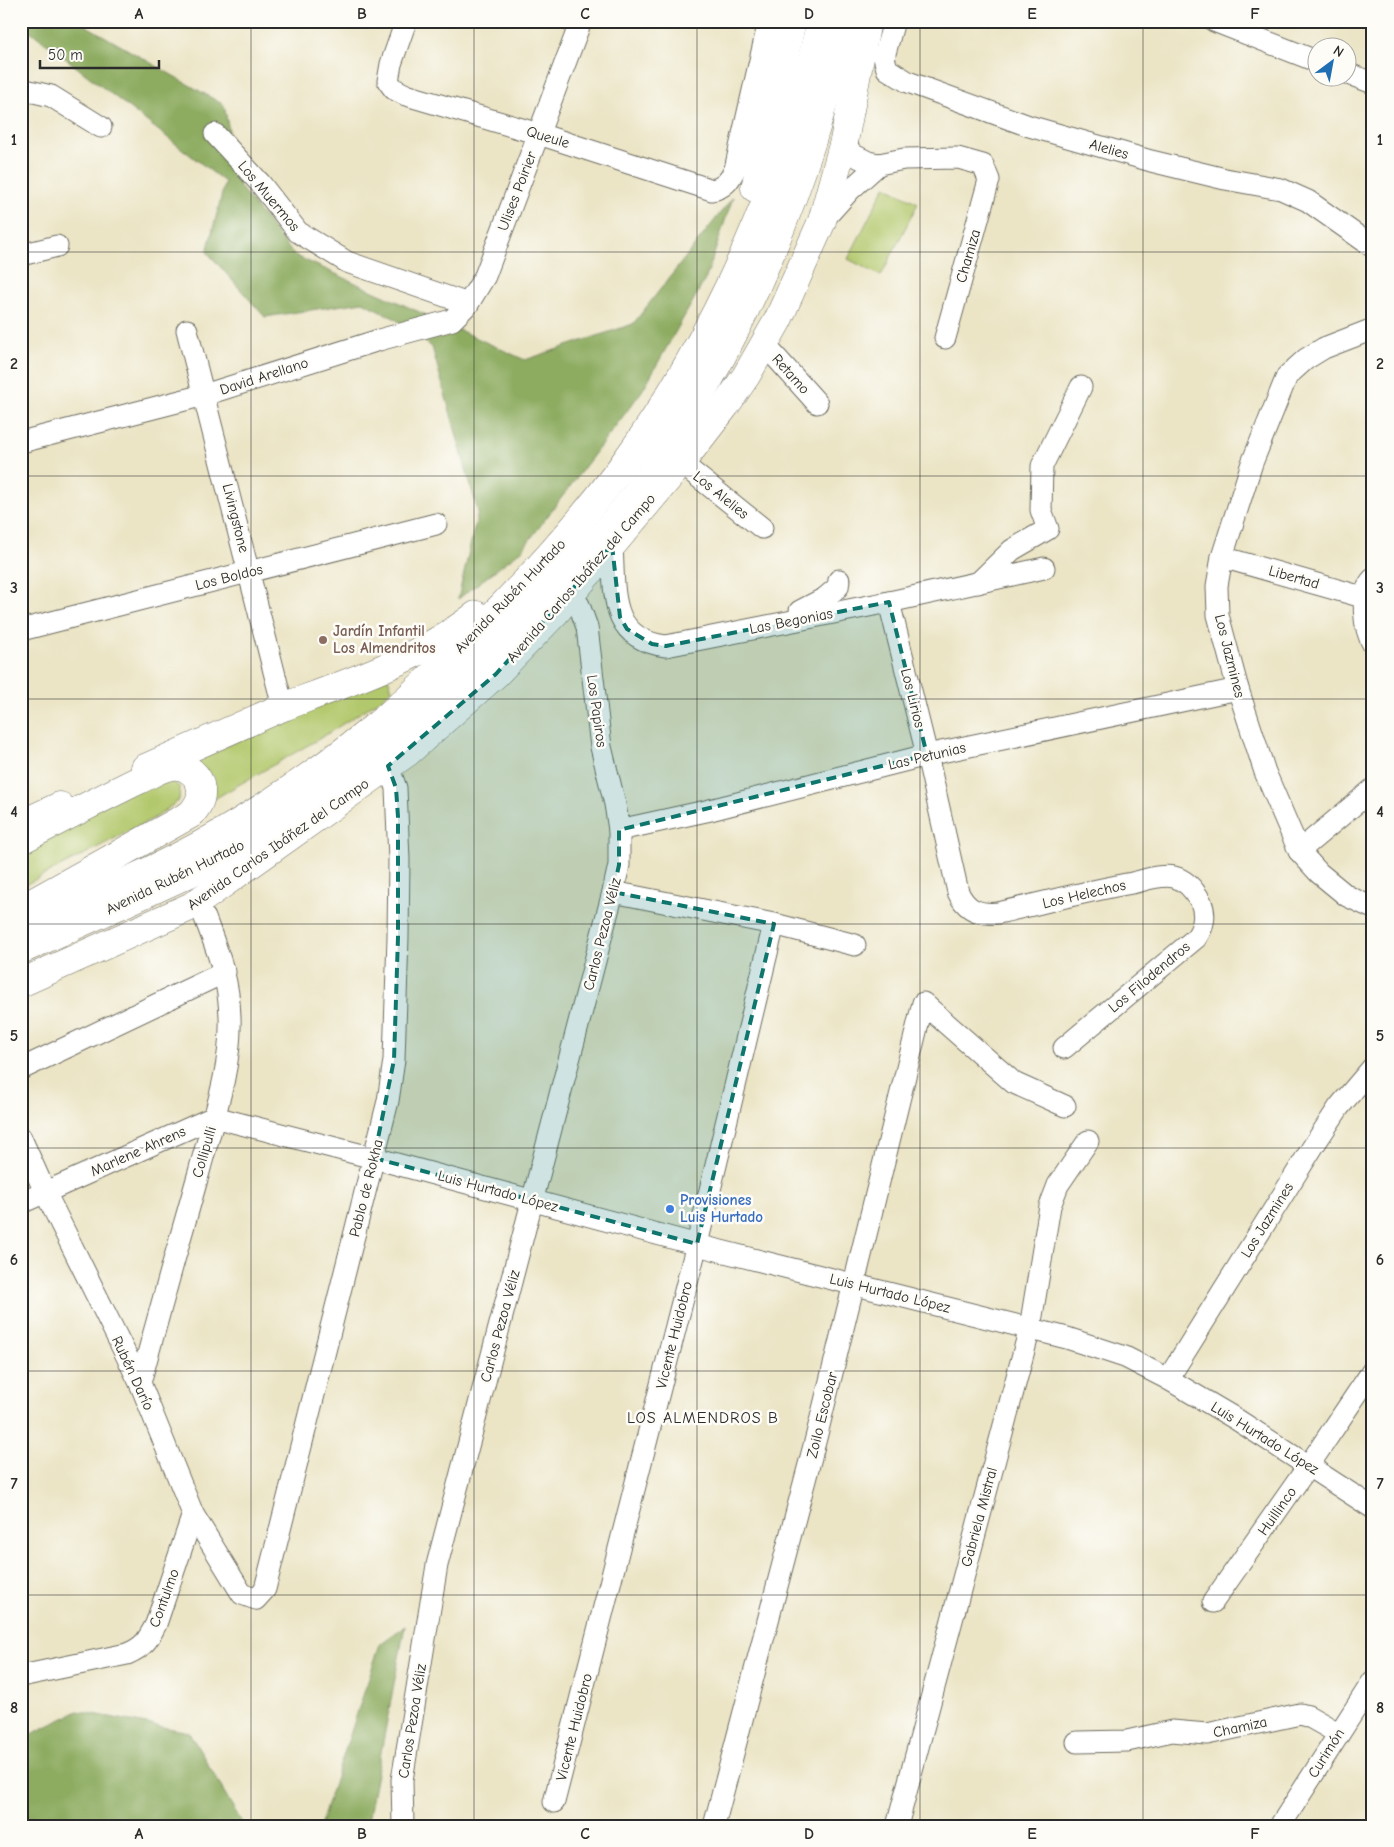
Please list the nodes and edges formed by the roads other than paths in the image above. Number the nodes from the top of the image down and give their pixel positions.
1 (406, 21) edge
2 (581, 21) edge
3 (769, 21) edge
4 (792, 21) edge
5 (821, 21) edge
6 (844, 21) edge
7 (867, 21) edge
8 (894, 21) edge
9 (1214, 21) edge
10 (1306, 57) edge
11 (1356, 77) edge
12 (1373, 83) edge
13 (21, 89) edge
14 (101, 127) dead end
15 (215, 134) dead end
16 (539, 134) junction
17 (844, 141) junction
18 (879, 164) junction
19 (822, 221) junction
20 (57, 246) dead end
21 (1373, 247) edge
22 (21, 255) edge
23 (484, 276) joint
24 (468, 304) junction
25 (720, 304) junction
26 (1373, 329) edge
27 (187, 330) dead end
28 (945, 338) dead end
29 (765, 345) junction
30 (1081, 387) dead end
31 (204, 395) junction
32 (817, 403) dead end
33 (21, 442) edge
34 (680, 463) junction
35 (436, 524) dead end
36 (762, 528) dead end
37 (612, 545) junction
38 (558, 547) junction
39 (1222, 557) junction
40 (1044, 568) dead end
41 (249, 572) junction
42 (839, 580) dead end
43 (978, 582) junction
44 (1369, 588) edge
45 (570, 595) junction
46 (889, 602) junction
47 (800, 620) junction
48 (21, 630) edge
49 (1373, 644) edge
50 (1238, 689) junction
51 (283, 707) junction
52 (927, 754) junction
53 (388, 766) junction
54 (1373, 789) edge
55 (21, 824) edge
56 (619, 830) junction
57 (21, 840) edge
58 (1299, 851) junction
59 (614, 892) junction
60 (1196, 893) joint
61 (969, 908) joint
62 (1373, 908) edge
63 (21, 909) edge
64 (205, 918) dead end
65 (774, 924) junction
66 (21, 929) edge
67 (855, 945) dead end
68 (21, 950) edge
69 (225, 972) junction
70 (21, 983) edge
71 (1064, 1048) dead end
72 (1373, 1067) edge
73 (21, 1069) edge
74 (1065, 1106) dead end
75 (214, 1118) junction
76 (21, 1138) edge
77 (1088, 1140) dead end
78 (374, 1158) junction
79 (45, 1192) junction
80 (533, 1200) junction
81 (21, 1203) edge
82 (697, 1244) junction
83 (854, 1284) junction
84 (1030, 1328) junction
85 (1373, 1370) edge
86 (1168, 1378) junction
87 (140, 1384) junction
88 (1309, 1465) junction
89 (1373, 1508) edge
90 (193, 1514) junction
91 (256, 1599) joint
92 (1213, 1602) dead end
93 (21, 1676) edge
94 (1373, 1681) edge
95 (1338, 1733) junction
96 (1077, 1742) dead end
97 (554, 1802) dead end
98 (403, 1826) edge
99 (714, 1826) edge
100 (897, 1826) edge
101 (1280, 1826) edge

1 - 16 street, Queule
2 - 16 street, Ulises Poirier
3 - 16 street, Queule
4 - 25 main road
5 - 25 main road
6 - 68 main road, Avenida Rubén Hurtado
7 - 17 main road, Avenida Carlos Ibáñez del Campo
8 - 21 street, Alelies
9 - 10 street
11 - 12 street
13 - 14 street
15 - 24 street, Los Muermos
16 - 23 street, Ulises Poirier
17 - 18 street
17 - 19 main road, Avenida Carlos Ibáñez del Campo
18 - 19 street
18 - 28 street, Chamiza
19 - 29 main road, Avenida Carlos Ibáñez del Campo
20 - 22 street
23 - 24 street, David Arellano
24 - 31 street, David Arellano
25 - 38 main road, Avenida Rubén Hurtado
26 - 39 street, Los Jazmines
27 - 31 street, Livingstone
29 - 32 street, Retamo
29 - 34 main road, Avenida Carlos Ibáñez del Campo
30 - 43 street
31 - 33 street, David Arellano
31 - 41 street, Livingstone
34 - 36 street, Los Alelies
34 - 37 main road, Avenida Carlos Ibáñez del Campo
35 - 41 street, Los Boldos
37 - 45 main road, Avenida Carlos Ibáñez del Campo
37 - 47 street, Las Begonias
38 - 51 main road
38 - 66 main road, Avenida Rubén Hurtado
39 - 44 street, Libertad
39 - 50 street, Los Jazmines
40 - 43 street, Las Begonias
41 - 48 street, Los Boldos
41 - 51 street, Livingstone
42 - 47 street
43 - 46 street, Las Begonias
44 - 49 street
45 - 53 main road, Avenida Carlos Ibáñez del Campo
45 - 56 street, Los Papiros
46 - 47 street, Las Begonias
46 - 52 street, Los Lirios
50 - 52 street, Las Petunias
50 - 58 street, Los Jazmines
51 - 55 main road
52 - 56 street, Las Petunias
52 - 61 street, Los Lirios
53 - 70 main road, Avenida Carlos Ibáñez del Campo
53 - 78 street, Pablo de Rokha
54 - 58 street
56 - 59 street, Carlos Pezoa Véliz
57 - 63 main road
58 - 62 street, Los Jazmines
59 - 65 street
59 - 80 street, Carlos Pezoa Véliz
60 - 61 street, Los Helechos
60 - 71 street, Los Filodendros
64 - 69 street, Collipulli
65 - 67 street
65 - 82 street, Vicente Huidobro
69 - 73 street
69 - 75 street, Collipulli
72 - 86 street, Los Jazmines
74 - 83 street, Zoilo Escobar
75 - 78 street
75 - 79 street, Marlene Ahrens
75 - 87 street, Collipulli
76 - 79 street, Rubén Darío
77 - 84 street, Gabriela Mistral
78 - 80 street, Luis Hurtado López
78 - 91 street, Pablo de Rokha
79 - 81 street, Marlene Ahrens
79 - 87 street, Rubén Darío
80 - 82 street, Luis Hurtado López
80 - 98 street, Carlos Pezoa Véliz
82 - 83 street, Luis Hurtado López
82 - 97 street, Vicente Huidobro
83 - 84 street, Luis Hurtado López
83 - 99 street, Zoilo Escobar
84 - 86 street, Luis Hurtado López
84 - 100 street, Gabriela Mistral
85 - 88 street, Huillinco
86 - 88 street, Luis Hurtado López
87 - 90 street, Rubén Darío
88 - 89 street, Luis Hurtado López
88 - 92 street, Huillinco
90 - 91 street, Rubén Darío
90 - 93 street, Contulmo
94 - 95 street, Curimón
95 - 96 street, Chamiza
95 - 101 street, Curimón

